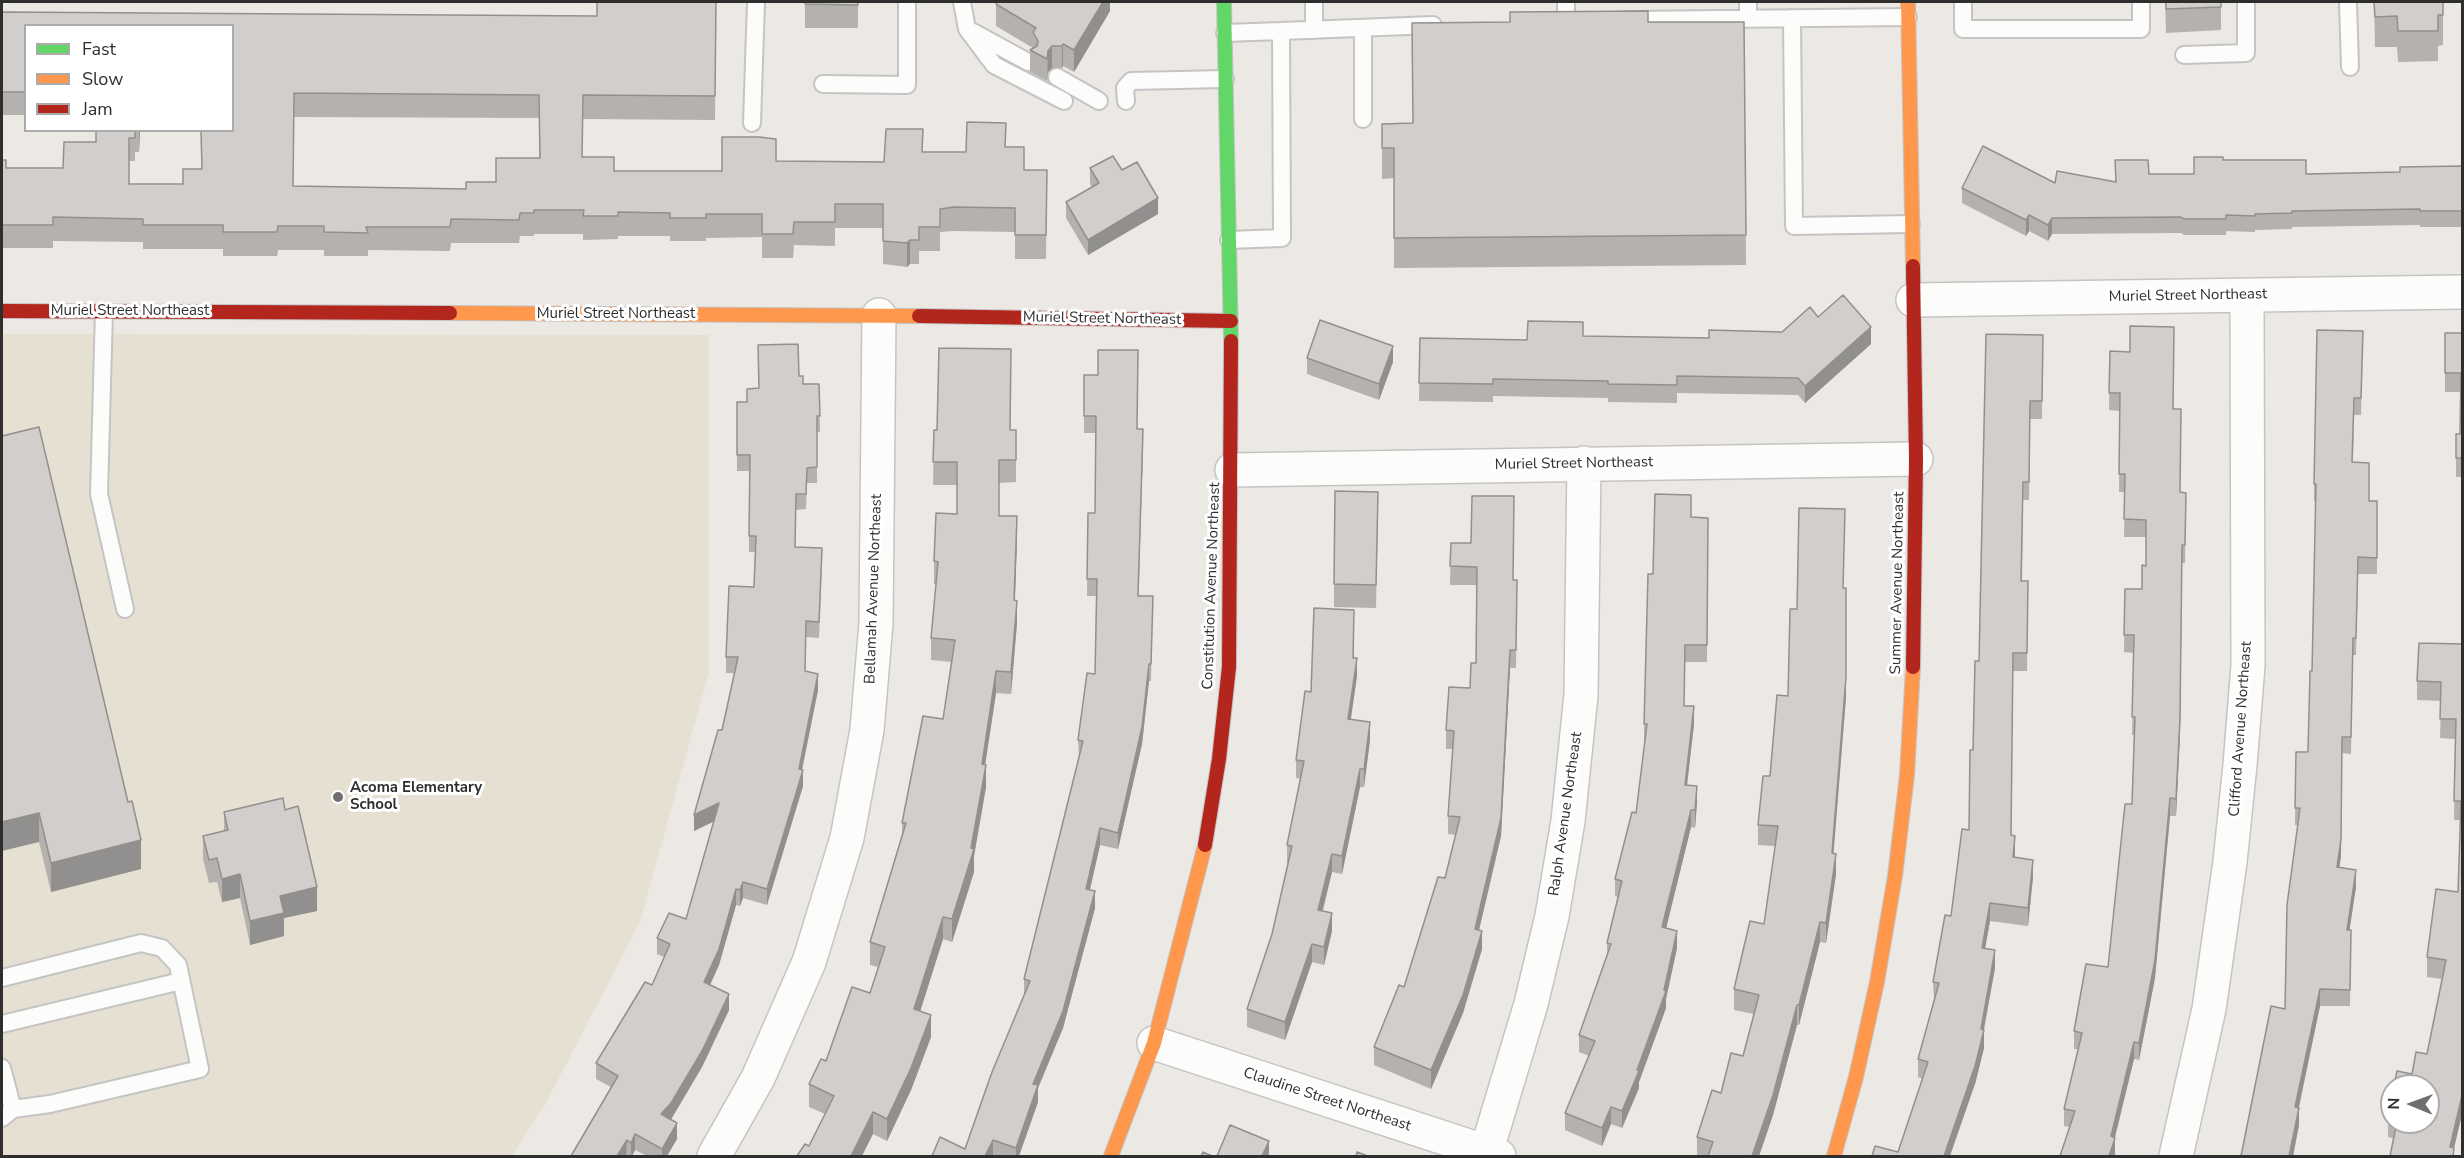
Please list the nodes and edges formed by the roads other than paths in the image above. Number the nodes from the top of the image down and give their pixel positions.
1 (756, 2) edge
2 (907, 2) edge
3 (962, 2) edge
4 (1224, 2) edge
5 (1314, 2) edge
6 (1566, 2) edge
7 (1963, 2) edge
8 (2141, 2) edge
9 (2246, 2) edge
10 (2348, 2) edge
11 (1908, 9) edge
12 (1748, 10) edge
13 (1792, 18) junction
14 (1612, 21) edge
15 (1566, 22) edge
16 (1449, 24) edge
17 (1363, 28) junction
18 (967, 29) junction
19 (1314, 30) junction
20 (1281, 31) junction
21 (1225, 33) junction
22 (2184, 55) dead end
23 (1028, 62) dead end
24 (2350, 67) dead end
25 (1057, 77) dead end
26 (1226, 80) junction
27 (823, 84) dead end
28 (1064, 101) dead end
29 (1099, 101) dead end
30 (1126, 101) dead end
31 (1363, 119) dead end
32 (752, 123) dead end
33 (1911, 224) junction
34 (1229, 240) junction
35 (2463, 292) edge
36 (2247, 296) junction
37 (1913, 300) junction
38 (2, 311) edge
39 (104, 311) junction
40 (879, 315) junction
41 (1232, 321) junction
42 (1916, 459) junction
43 (1584, 463) junction
44 (1232, 470) junction
45 (125, 609) dead end
46 (2, 978) edge
47 (181, 981) junction
48 (2, 1024) edge
49 (1154, 1043) junction
50 (2, 1068) edge
51 (7, 1114) edge
52 (1490, 1155) edge
53 (714, 1156) edge
54 (1111, 1156) edge
55 (1834, 1156) edge
56 (2176, 1156) edge

1 - 32 lane
2 - 27 lane
3 - 18 lane
4 - 21 street, Constitution Avenue Northeast
5 - 19 lane
6 - 15 lane
7 - 8 lane
9 - 22 lane
10 - 24 lane
11 - 13 lane
11 - 33 street, Summer Avenue Northeast
12 - 13 lane
12 - 14 lane
13 - 33 lane
16 - 17 lane
17 - 19 lane
17 - 31 lane
18 - 23 lane
18 - 28 lane
19 - 20 lane
20 - 21 lane
20 - 34 lane
21 - 26 street, Constitution Avenue Northeast
25 - 29 lane
26 - 30 lane
26 - 34 street, Constitution Avenue Northeast
33 - 37 street, Summer Avenue Northeast
34 - 41 street, Constitution Avenue Northeast
35 - 36 street, Muriel Street Northeast
36 - 37 street, Muriel Street Northeast
36 - 56 street, Clifford Avenue Northeast
37 - 42 street, Summer Avenue Northeast
38 - 39 street, Muriel Street Northeast
39 - 40 street, Muriel Street Northeast
39 - 45 lane
40 - 41 street, Muriel Street Northeast
40 - 53 street, Bellamah Avenue Northeast
41 - 44 street, Constitution Avenue Northeast
42 - 43 street, Muriel Street Northeast
42 - 55 street, Summer Avenue Northeast
43 - 44 street, Muriel Street Northeast
43 - 52 street, Ralph Avenue Northeast
44 - 49 street, Constitution Avenue Northeast
46 - 47 lane
47 - 48 lane
47 - 51 lane
49 - 52 street, Claudine Street Northeast
49 - 54 street, Constitution Avenue Northeast
50 - 51 lane

